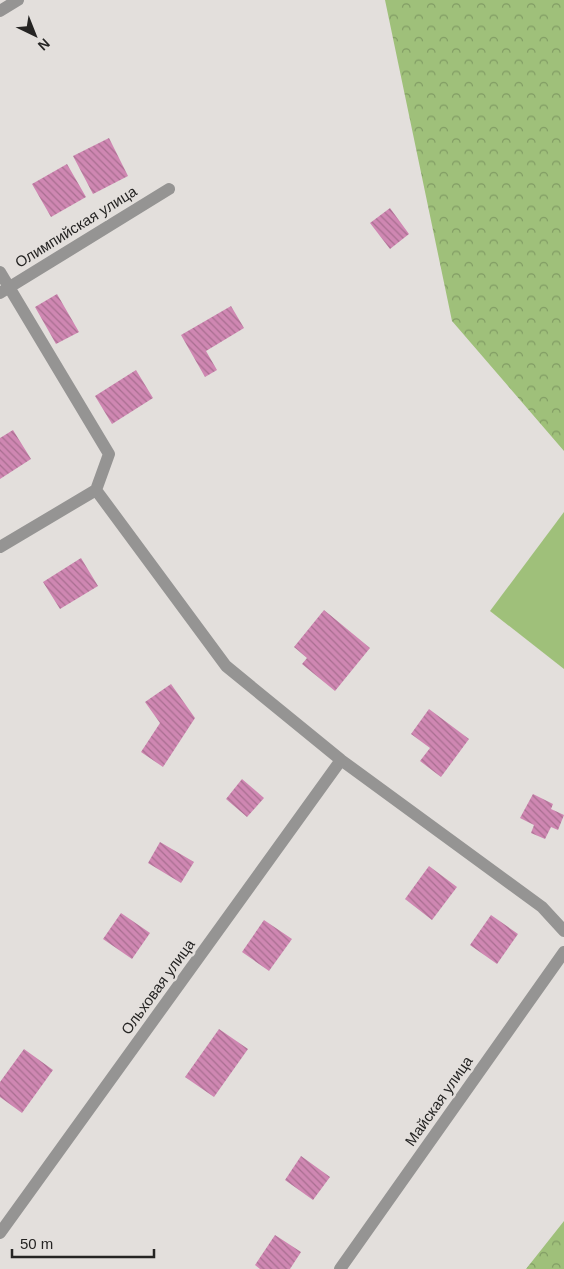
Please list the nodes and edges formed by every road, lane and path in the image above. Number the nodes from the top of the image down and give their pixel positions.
1 (18, 0) edge
2 (0, 11) edge
3 (169, 189) dead end
4 (0, 272) edge
5 (5, 290) edge
6 (96, 490) junction
7 (0, 547) edge
8 (342, 760) junction
9 (564, 931) edge
10 (564, 952) edge
11 (0, 1234) edge
12 (340, 1269) edge

1 - 2 street
3 - 5 street, Олимпийская улица
4 - 5 street
5 - 6 street
6 - 7 street
6 - 8 street
8 - 9 street
8 - 11 street, Ольховая улица
10 - 12 street, Майская улица

